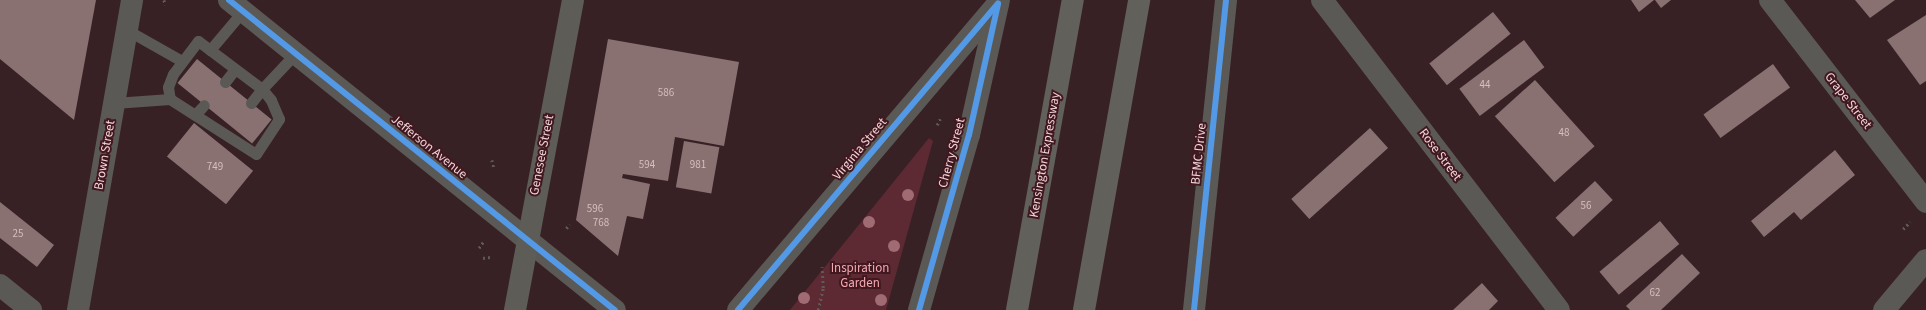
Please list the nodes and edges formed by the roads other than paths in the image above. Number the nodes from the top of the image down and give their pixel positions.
1 (132, 0) edge
2 (573, 0) edge
3 (1073, 0) edge
4 (1139, 0) edge
5 (1226, 0) edge
6 (1322, 0) edge
7 (1770, 0) edge
8 (998, 2) edge
9 (236, 6) edge
10 (126, 30) junction
11 (210, 50) junction
12 (295, 54) junction
13 (182, 61) junction
14 (236, 69) junction
15 (225, 82) dead end
16 (262, 89) junction
17 (170, 99) junction
18 (114, 103) junction
19 (251, 103) dead end
20 (204, 105) dead end
21 (195, 115) junction
22 (231, 126) dead end
23 (224, 135) junction
24 (1926, 202) edge
25 (526, 240) junction
26 (1926, 260) edge
27 (0, 285) edge
28 (31, 310) edge
29 (78, 310) edge
30 (515, 310) edge
31 (615, 310) edge
32 (738, 310) edge
33 (919, 310) edge
34 (1017, 310) edge
35 (1084, 310) edge
36 (1194, 310) edge
37 (1559, 310) edge
38 (1884, 310) edge

1 - 10 street, Brown Street
2 - 25 main road, Genesee Street
3 - 34 highway, Kensington Expressway
4 - 35 highway
5 - 36 street, BFMC Drive
6 - 37 street, Rose Street
7 - 24 street, Grape Street
8 - 32 street, Virginia Street
8 - 33 street, Cherry Street
9 - 11 lane
9 - 12 street, Jefferson Avenue
10 - 13 lane
10 - 18 street, Brown Street
11 - 13 lane
11 - 14 lane
12 - 16 lane
12 - 25 street, Jefferson Avenue
13 - 17 lane
14 - 15 lane
14 - 16 lane
16 - 19 lane
16 - 23 lane
17 - 18 lane
17 - 21 lane
18 - 29 street, Brown Street
20 - 21 lane
21 - 23 lane
22 - 23 lane
25 - 30 main road, Genesee Street
25 - 31 street, Jefferson Avenue
26 - 38 street
27 - 28 street

